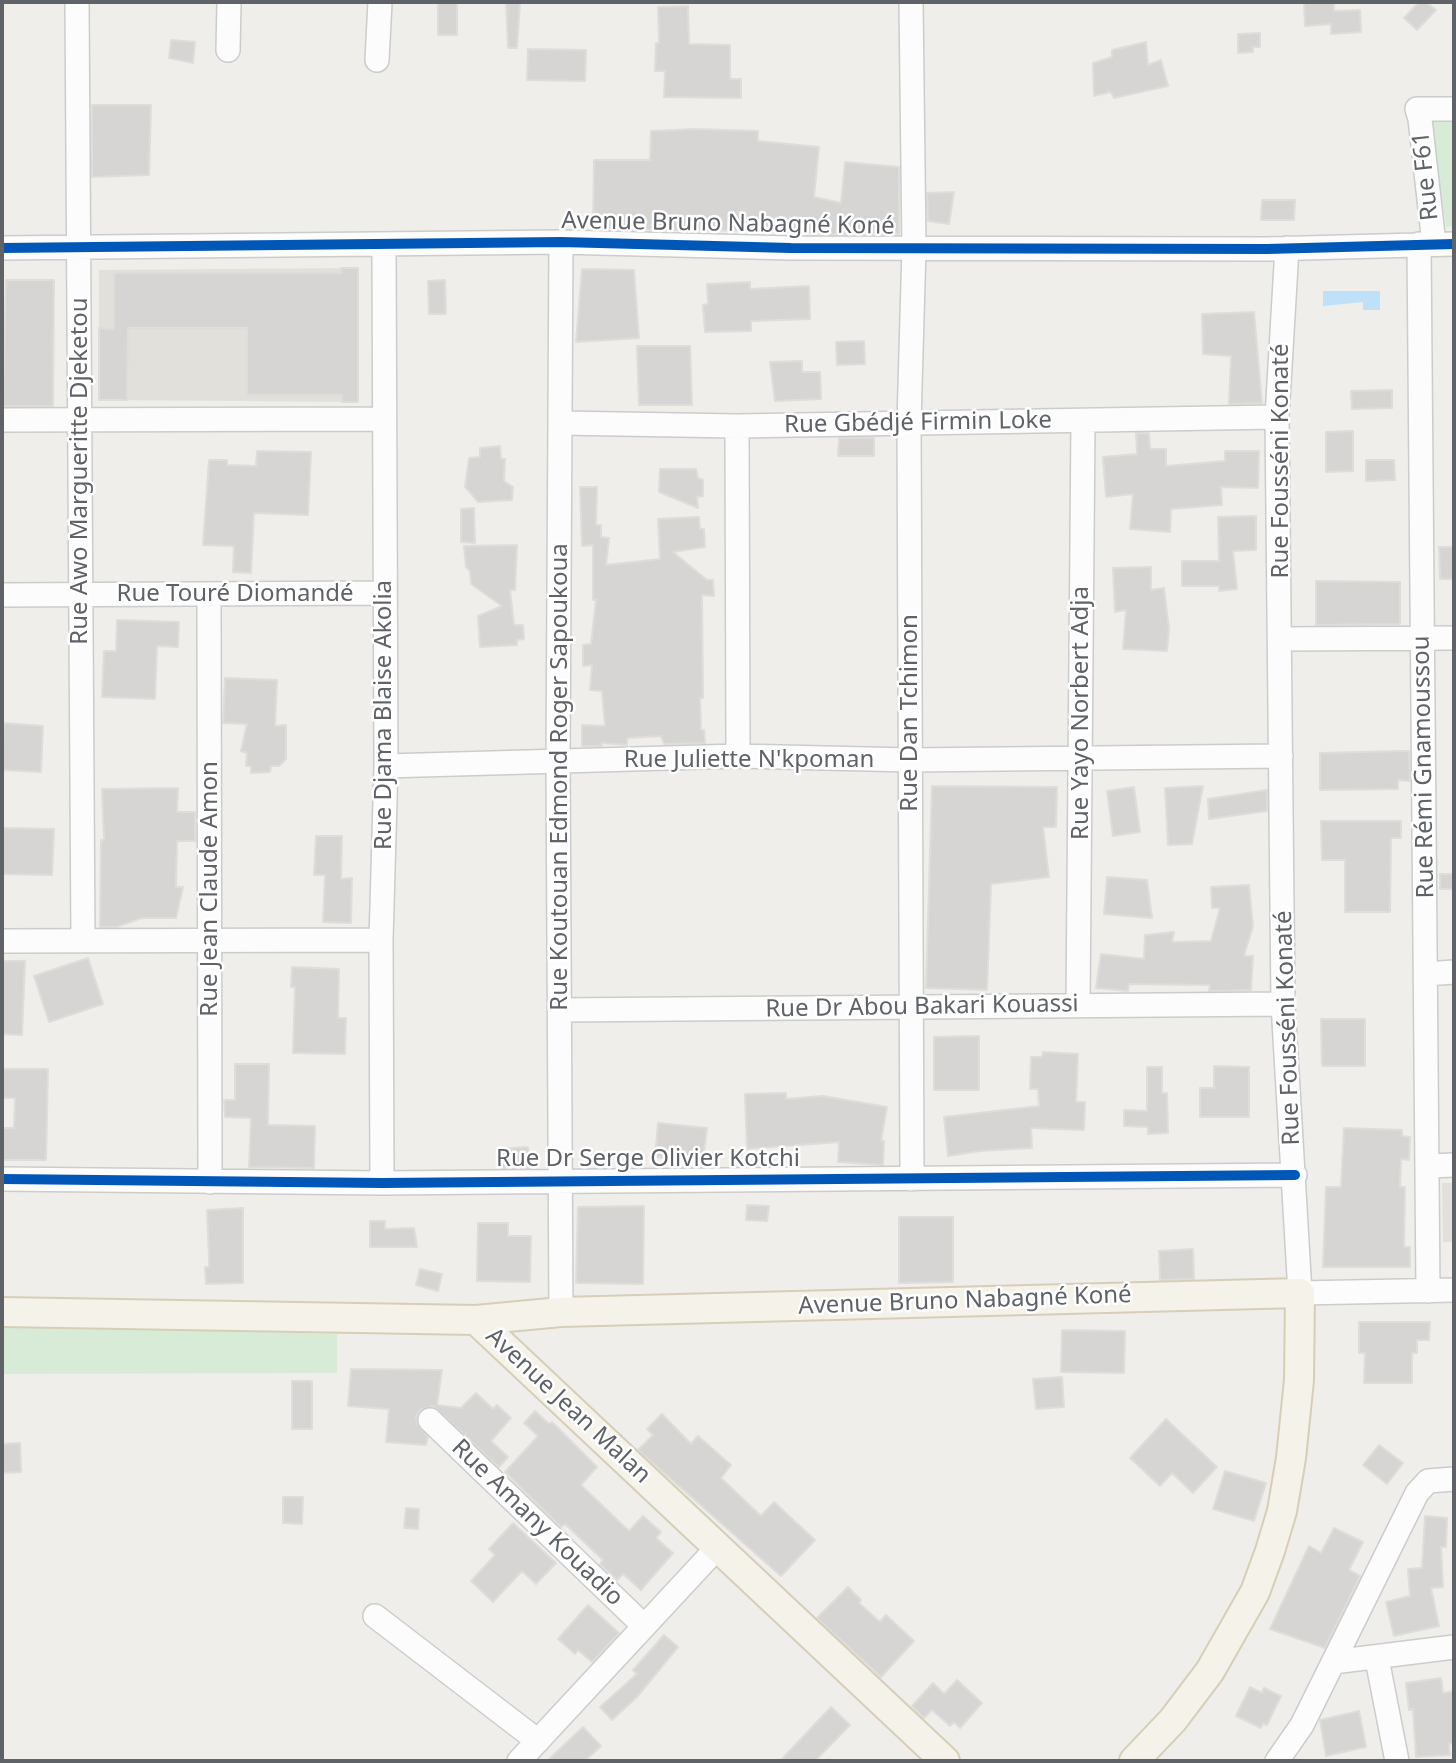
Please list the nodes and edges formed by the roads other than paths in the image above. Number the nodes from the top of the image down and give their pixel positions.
1 (77, 2) edge
2 (229, 2) edge
3 (380, 2) edge
4 (911, 2) edge
5 (228, 50) dead end
6 (377, 60) dead end
7 (1454, 109) edge
8 (561, 242) junction
9 (1436, 244) edge
10 (384, 246) junction
11 (2, 248) edge
12 (80, 248) junction
13 (914, 248) junction
14 (1287, 248) junction
15 (1277, 417) junction
16 (384, 419) junction
17 (2, 420) edge
18 (80, 420) junction
19 (909, 421) junction
20 (1083, 422) junction
21 (560, 423) junction
22 (737, 426) junction
23 (384, 593) junction
24 (2, 595) edge
25 (80, 595) junction
26 (209, 596) junction
27 (1422, 638) junction
28 (1454, 638) edge
29 (1282, 639) junction
30 (738, 756) junction
31 (1281, 756) junction
32 (1081, 758) junction
33 (911, 760) junction
34 (558, 762) junction
35 (386, 766) junction
36 (83, 940) junction
37 (381, 940) junction
38 (2, 941) edge
39 (210, 941) junction
40 (1454, 972) edge
41 (1426, 974) junction
42 (1283, 1004) junction
43 (1078, 1005) junction
44 (910, 1007) junction
45 (560, 1010) junction
46 (1454, 1165) edge
47 (1428, 1166) junction
48 (1295, 1175) junction
49 (2, 1178) edge
50 (912, 1179) junction
51 (562, 1180) junction
52 (210, 1182) junction
53 (382, 1184) junction
54 (1428, 1290) junction
55 (1454, 1290) edge
56 (1300, 1293) junction
57 (2, 1312) edge
58 (561, 1312) junction
59 (476, 1320) junction
60 (430, 1420) dead end
61 (1454, 1479) edge
62 (717, 1548) junction
63 (375, 1616) dead end
64 (644, 1626) junction
65 (1454, 1647) edge
66 (1377, 1659) junction
67 (1333, 1662) junction
68 (538, 1741) junction
69 (519, 1761) edge
70 (945, 1761) edge
71 (1134, 1761) edge
72 (1277, 1761) edge
73 (1397, 1761) edge

1 - 12 street, Rue Awo Margueritte Djeketou
2 - 5 street
3 - 6 street
4 - 13 street, Rue Dan Tchimon
7 - 9 street, Rue F61
8 - 10 street, Avenue Bruno Nabagné Koné
8 - 13 street, Avenue Bruno Nabagné Koné
8 - 21 street, Rue Koutouan Edmond Roger Sapoukoua
9 - 14 street, Avenue Bruno Nabagné Koné
9 - 27 street, Rue Rémi Gnamoussou
10 - 12 street, Avenue Bruno Nabagné Koné
10 - 16 street, Rue Djama Blaise Akolia
11 - 12 street, Avenue Bruno Nabagné Koné
12 - 18 street, Rue Awo Margueritte Djeketou
13 - 14 street, Avenue Bruno Nabagné Koné
13 - 19 street, Rue Dan Tchimon
14 - 15 street, Rue Fousséni Konaté
15 - 20 street, Rue Gbédjé Firmin Loke
15 - 29 street, Rue Fousséni Konaté
16 - 18 street
16 - 23 street, Rue Djama Blaise Akolia
17 - 18 street
18 - 25 street, Rue Awo Margueritte Djeketou
19 - 20 street, Rue Gbédjé Firmin Loke
19 - 22 street, Rue Gbédjé Firmin Loke
19 - 33 street, Rue Dan Tchimon
20 - 32 street, Rue Yayo Norbert Adja
21 - 22 street, Rue Gbédjé Firmin Loke
21 - 34 street, Rue Koutouan Edmond Roger Sapoukoua
22 - 30 street
23 - 26 street, Rue Touré Diomandé
23 - 35 street, Rue Djama Blaise Akolia
24 - 25 street, Rue Touré Diomandé
25 - 26 street, Rue Touré Diomandé
25 - 36 street, Rue Awo Margueritte Djeketou
26 - 39 street, Rue Jean Claude Amon
27 - 28 street
27 - 29 street
27 - 41 street, Rue Rémi Gnamoussou
29 - 31 street, Rue Fousséni Konaté
30 - 33 street, Rue Juliette N'kpoman
30 - 34 street, Rue Juliette N'kpoman
31 - 32 street, Rue Juliette N'kpoman
31 - 42 street, Rue Fousséni Konaté
32 - 33 street, Rue Juliette N'kpoman
32 - 43 street, Rue Yayo Norbert Adja
33 - 44 street, Rue Dan Tchimon
34 - 35 street, Rue Juliette N'kpoman
34 - 45 street, Rue Koutouan Edmond Roger Sapoukoua
35 - 37 street, Rue Djama Blaise Akolia
36 - 38 street
36 - 39 street
37 - 39 street
37 - 53 street, Rue Djama Blaise Akolia
39 - 52 street, Rue Jean Claude Amon
40 - 41 street
41 - 47 street, Rue Rémi Gnamoussou
42 - 43 street, Rue Dr Abou Bakari Kouassi
42 - 48 street, Rue Fousséni Konaté
43 - 44 street, Rue Dr Abou Bakari Kouassi
44 - 45 street, Rue Dr Abou Bakari Kouassi
44 - 50 street, Rue Dan Tchimon
45 - 51 street, Rue Koutouan Edmond Roger Sapoukoua
46 - 47 street
47 - 54 street, Rue Rémi Gnamoussou
48 - 50 street, Rue Dr Serge Olivier Kotchi
48 - 56 street, Rue Fousséni Konaté
49 - 52 street, Rue Dr Serge Olivier Kotchi
50 - 51 street, Rue Dr Serge Olivier Kotchi
51 - 53 street, Rue Dr Serge Olivier Kotchi
51 - 58 street, Rue Koutouan Edmond Roger Sapoukoua
52 - 53 street, Rue Dr Serge Olivier Kotchi
54 - 55 street, Avenue Bruno Nabagné Koné
54 - 56 street, Avenue Bruno Nabagné Koné
56 - 58 main road, Avenue Bruno Nabagné Koné
56 - 71 main road, Rue Fousséni Konaté
57 - 59 main road, Avenue Jean Malan
58 - 59 main road, Avenue Bruno Nabagné Koné
59 - 62 main road, Avenue Jean Malan
60 - 64 street, Rue Amany Kouadio
61 - 67 street
62 - 64 street
62 - 70 main road, Avenue Jean Malan
63 - 68 street
64 - 68 street
65 - 66 street
66 - 67 street
66 - 73 street
67 - 72 street
68 - 69 street

